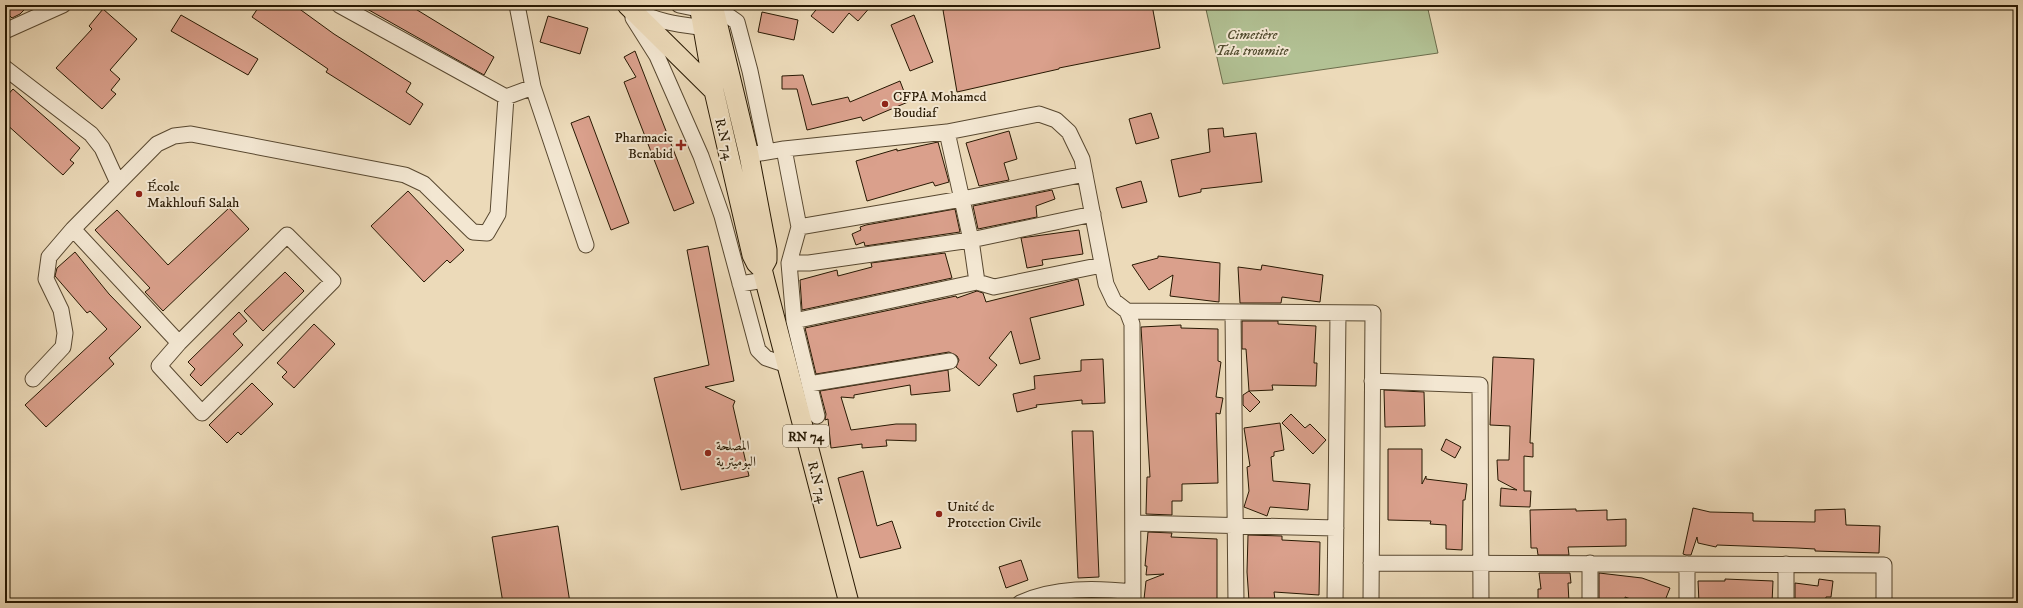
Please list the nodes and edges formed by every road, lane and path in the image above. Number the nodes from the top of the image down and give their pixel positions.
1 (339, 5) edge
2 (517, 5) edge
3 (627, 5) edge
4 (679, 5) edge
5 (53, 6) edge
6 (708, 15) edge
7 (5, 31) edge
8 (5, 68) edge
9 (533, 87) junction
10 (714, 91) junction
11 (506, 97) junction
12 (947, 132) junction
13 (784, 149) junction
14 (767, 152) junction
15 (749, 155) junction
16 (1085, 174) junction
17 (118, 183) junction
18 (962, 199) junction
19 (1092, 214) junction
20 (799, 227) junction
21 (73, 229) junction
22 (971, 240) junction
23 (586, 245) dead end
24 (789, 263) junction
25 (1102, 265) junction
26 (764, 274) junction
27 (977, 282) junction
28 (740, 284) junction
29 (1127, 312) junction
30 (1233, 312) junction
31 (1338, 313) junction
32 (794, 321) junction
33 (179, 343) junction
34 (950, 361) dead end
35 (787, 365) junction
36 (34, 379) dead end
37 (1372, 381) junction
38 (809, 384) junction
39 (817, 416) dead end
40 (1133, 523) junction
41 (1235, 527) junction
42 (1336, 528) junction
43 (1371, 563) junction
44 (1481, 563) junction
45 (1590, 564) junction
46 (1688, 564) junction
47 (1786, 564) junction
48 (1133, 597) edge
49 (849, 603) edge
50 (1020, 603) edge
51 (1236, 603) edge
52 (1335, 603) edge
53 (1371, 603) edge
54 (1481, 603) edge
55 (1590, 603) edge
56 (1687, 603) edge
57 (1786, 603) edge
58 (1884, 603) edge

1 - 11 street
2 - 9 street
3 - 6 street
3 - 10 main road
3 - 28 street
4 - 6 street
5 - 7 street
6 - 10 main road, R.N 74 / RN 74
6 - 14 street
6 - 15 main road, R.N 74
8 - 17 street
9 - 11 street
9 - 23 street
10 - 26 main road, R.N 74 / RN 74
11 - 17 street
12 - 13 street
12 - 16 street
12 - 18 street
13 - 14 street
13 - 20 street
14 - 15 street
15 - 26 main road, R.N 74
16 - 18 street
16 - 19 street
17 - 21 street
18 - 20 street
18 - 22 street
19 - 22 street
19 - 25 street
20 - 24 street
21 - 33 street
21 - 36 street
22 - 24 street
22 - 27 street
24 - 32 street
25 - 27 street
25 - 29 street
26 - 28 street
26 - 35 main road, R.N 74 / RN 74
27 - 32 street
28 - 35 street
29 - 30 street
29 - 40 street
30 - 31 street
30 - 41 street
31 - 37 street
31 - 42 street
32 - 38 street
33 - 33 street
34 - 38 street
35 - 49 main road, R.N 74 / RN 74
37 - 43 street
37 - 44 street
38 - 39 street
40 - 41 street
40 - 48 street
41 - 42 street
41 - 51 street
42 - 52 street
43 - 44 street
43 - 53 street
44 - 45 street
44 - 54 street
45 - 46 street
45 - 55 street
46 - 47 street
46 - 56 street
47 - 57 street
47 - 58 street
48 - 50 street

